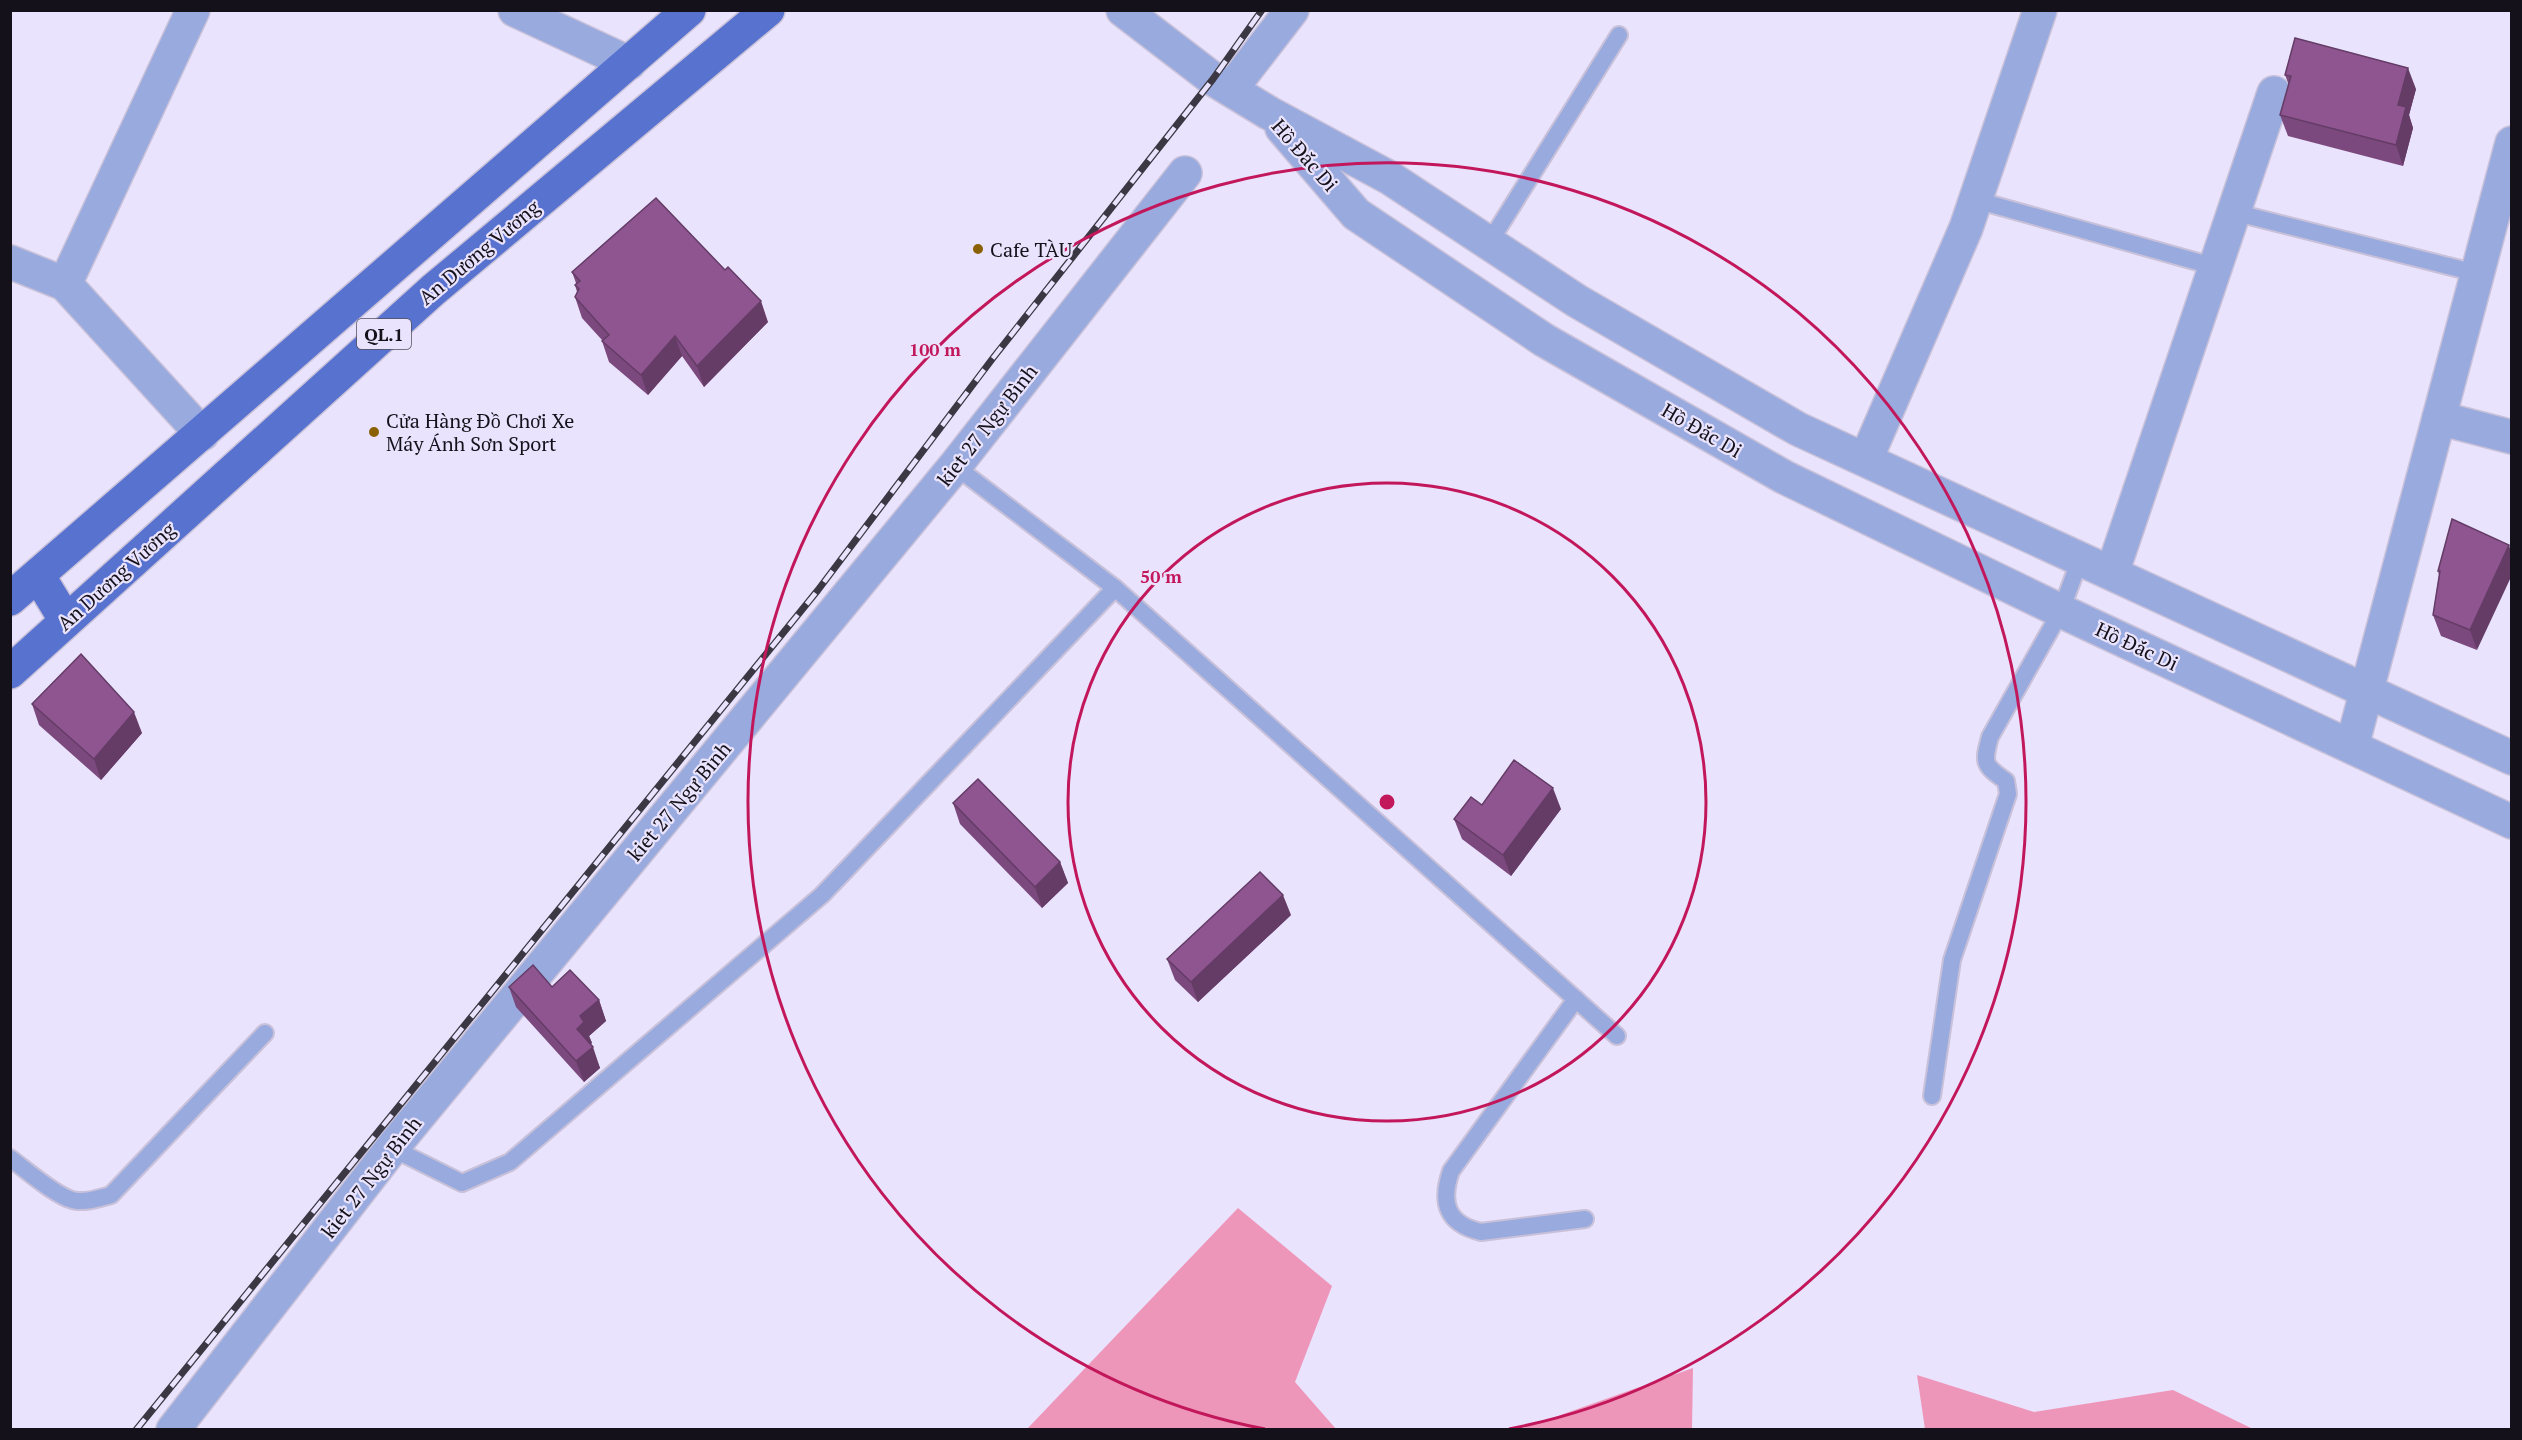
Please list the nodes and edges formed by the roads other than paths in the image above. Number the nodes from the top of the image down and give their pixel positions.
1 (193, 10) edge
2 (515, 10) edge
3 (689, 10) edge
4 (768, 10) edge
5 (1123, 10) edge
6 (1292, 10) edge
7 (2040, 10) edge
8 (1619, 35) dead end
9 (629, 63) junction
10 (1231, 89) junction
11 (2274, 93) dead end
12 (1269, 113) junction
13 (2511, 143) edge
14 (1185, 174) dead end
15 (1976, 200) junction
16 (2233, 212) junction
17 (1489, 243) junction
18 (10, 262) edge
19 (2216, 267) junction
20 (2476, 273) junction
21 (66, 284) junction
22 (2439, 418) junction
23 (202, 434) junction
24 (2511, 437) edge
25 (1866, 459) junction
26 (955, 466) junction
27 (2080, 559) junction
28 (2112, 573) junction
29 (38, 575) junction
30 (1115, 588) junction
31 (10, 599) edge
32 (2061, 611) junction
33 (66, 621) junction
34 (10, 672) edge
35 (2366, 691) junction
36 (2352, 746) junction
37 (2511, 758) edge
38 (2511, 822) edge
39 (1576, 999) junction
40 (265, 1033) dead end
41 (1617, 1036) dead end
42 (1932, 1096) dead end
43 (392, 1148) junction
44 (10, 1158) edge
45 (1585, 1219) dead end
46 (173, 1430) edge

1 - 21 street
2 - 9 street
3 - 9 main road, QL.1
4 - 33 main road, An Dương Vương / QL.1
5 - 10 street
6 - 10 street
7 - 15 street
8 - 17 lane
9 - 23 main road, QL.1
10 - 12 street
11 - 16 street
12 - 17 street, Hồ Đắc Di
12 - 32 street, Hồ Đắc Di
13 - 20 street
14 - 26 street, kiet 27 Ngự Bình
15 - 19 lane
15 - 25 street
16 - 19 street
16 - 20 lane
17 - 25 street, Hồ Đắc Di
18 - 21 street
19 - 28 street
20 - 22 street
21 - 23 street
22 - 24 street
22 - 35 street
23 - 29 main road, QL.1
25 - 27 street, Hồ Đắc Di
26 - 30 lane
26 - 43 street, kiet 27 Ngự Bình
27 - 28 street, Hồ Đắc Di
27 - 32 lane
28 - 35 street, Hồ Đắc Di
29 - 31 main road, QL.1
29 - 33 main road
30 - 39 lane
30 - 43 lane
32 - 36 street, Hồ Đắc Di
32 - 42 lane
33 - 34 main road, An Dương Vương / QL.1
35 - 36 street
35 - 37 street, Hồ Đắc Di
36 - 38 street, Hồ Đắc Di
39 - 41 lane
39 - 45 lane
40 - 44 lane
43 - 46 street, kiet 27 Ngự Bình

